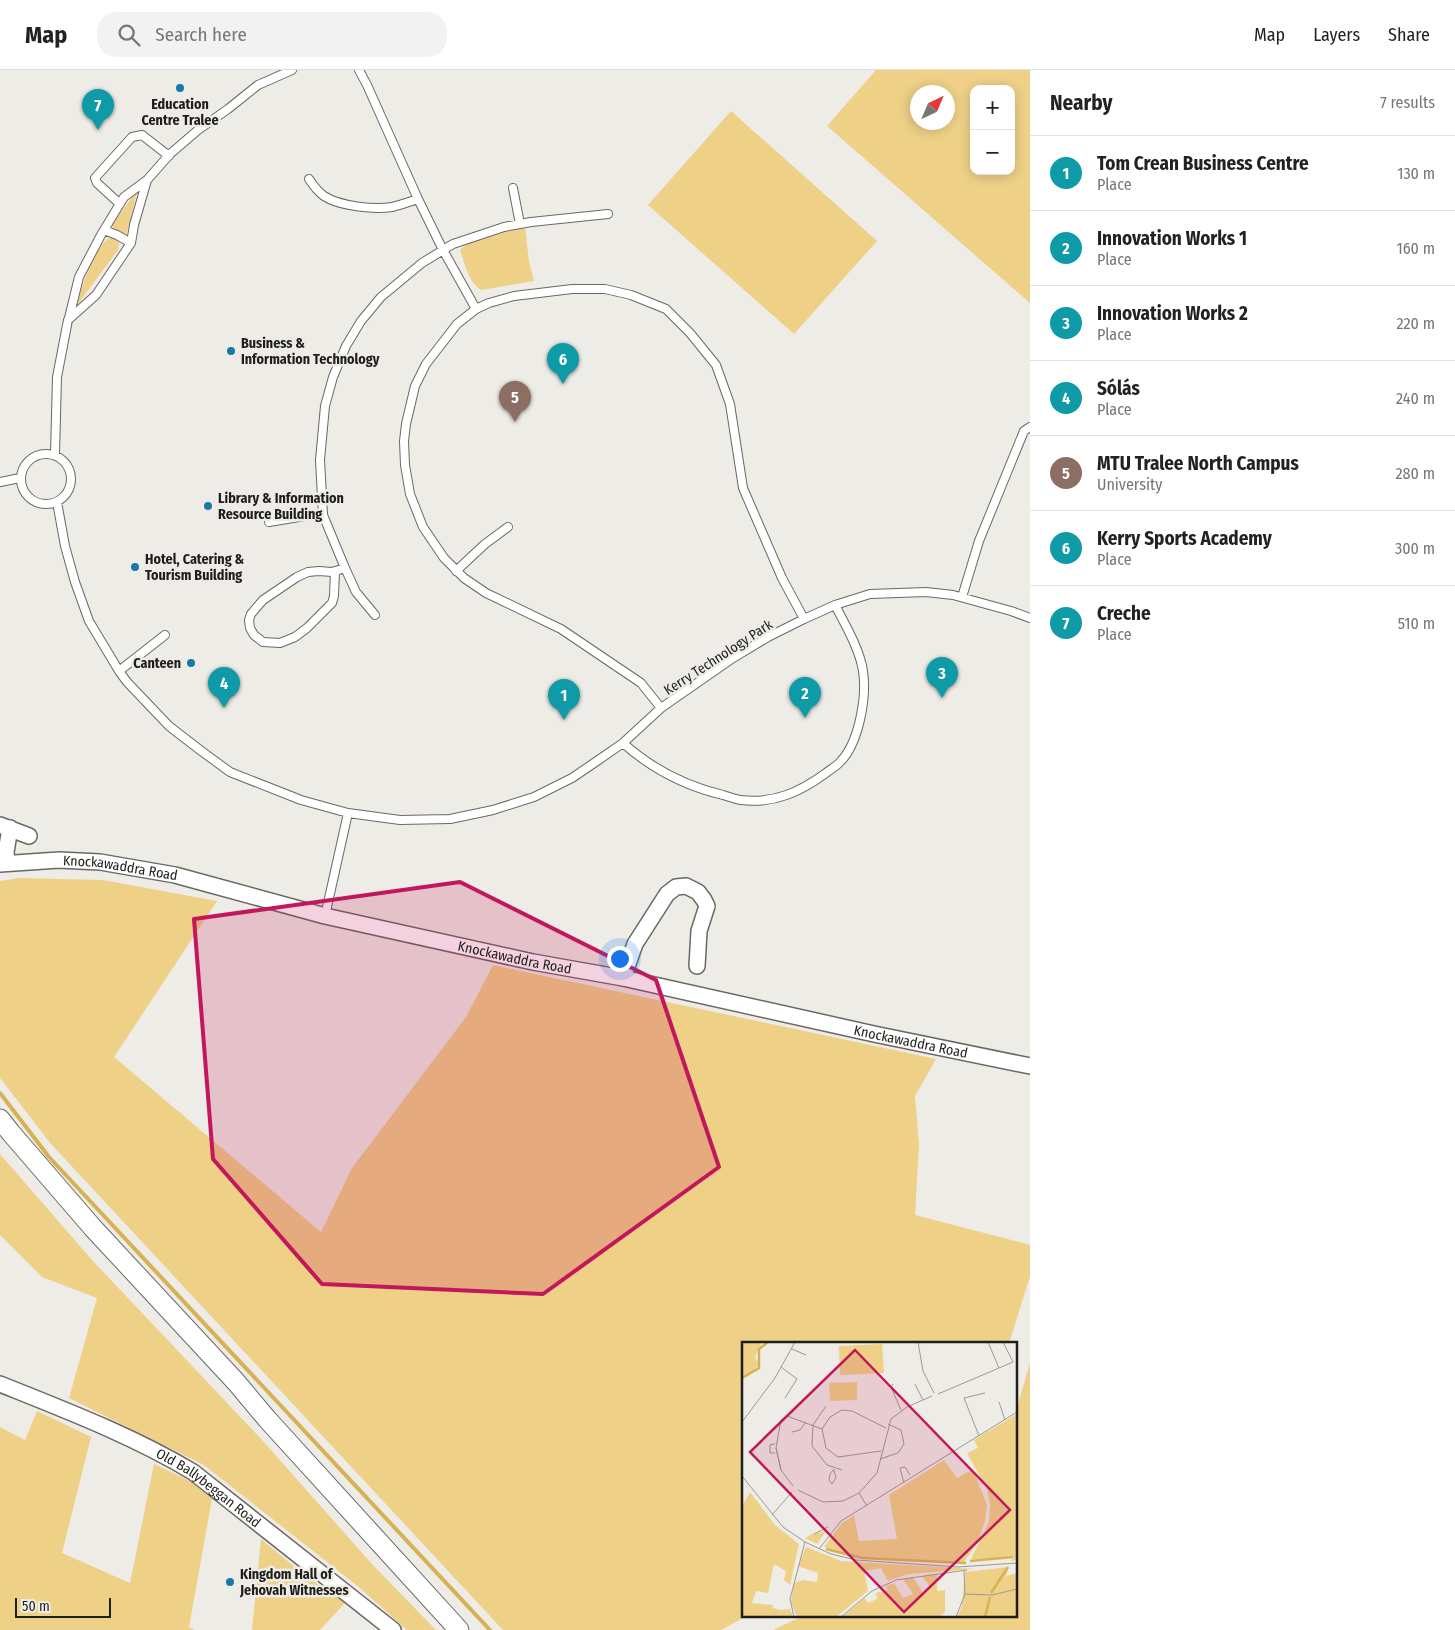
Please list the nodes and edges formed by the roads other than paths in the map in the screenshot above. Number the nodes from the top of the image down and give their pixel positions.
1 (292, 70) edge
2 (359, 70) edge
3 (169, 156) junction
4 (309, 179) dead end
5 (147, 180) junction
6 (513, 188) dead end
7 (418, 199) junction
8 (120, 204) junction
9 (608, 214) dead end
10 (520, 224) junction
11 (104, 230) junction
12 (131, 243) junction
13 (443, 250) junction
14 (476, 308) junction
15 (68, 320) junction
16 (1030, 427) edge
17 (55, 454) junction
18 (20, 478) junction
19 (0, 482) edge
20 (57, 502) junction
21 (323, 513) junction
22 (269, 522) dead end
23 (508, 526) dead end
24 (345, 568) junction
25 (456, 570) junction
26 (335, 572) junction
27 (962, 597) junction
28 (835, 605) junction
29 (376, 615) dead end
30 (1030, 618) edge
31 (804, 619) junction
32 (165, 635) dead end
33 (119, 671) junction
34 (661, 708) junction
35 (623, 743) junction
36 (348, 813) junction
37 (5, 827) edge
38 (29, 836) dead end
39 (4, 863) edge
40 (326, 916) junction
41 (697, 966) dead end
42 (623, 978) junction
43 (1030, 1066) edge
44 (0, 1119) edge
45 (0, 1384) edge
46 (393, 1630) edge
47 (459, 1630) edge

1 - 3 lane
2 - 7 lane
3 - 5 lane
3 - 8 lane
4 - 7 lane
5 - 8 lane
5 - 12 lane
6 - 10 lane
7 - 13 lane
8 - 11 lane
9 - 10 lane
10 - 13 lane
11 - 12 lane
11 - 15 lane
12 - 15 lane
13 - 14 lane
13 - 21 lane
14 - 25 lane
14 - 31 lane
15 - 17 lane
16 - 27 lane
17 - 18 lane
17 - 20 lane
18 - 19 lane
18 - 20 lane
20 - 33 lane, Kerry Technology Park
21 - 22 lane
21 - 24 lane
23 - 25 lane
24 - 26 lane
24 - 29 lane
25 - 34 lane
26 - 26 lane
27 - 28 lane, Kerry Technology Park
27 - 30 lane, Kerry Technology Park
28 - 31 lane, Kerry Technology Park
28 - 35 lane
31 - 34 lane, Kerry Technology Park
32 - 33 lane
33 - 36 lane, Kerry Technology Park
34 - 35 lane, Kerry Technology Park
35 - 36 lane, Kerry Technology Park
36 - 40 lane
37 - 38 street
37 - 39 street
39 - 40 street, Knockawaddra Road
40 - 42 street, Knockawaddra Road
41 - 42 street
42 - 43 street, Knockawaddra Road
44 - 47 street
45 - 46 street, Old Ballybeggan Road

